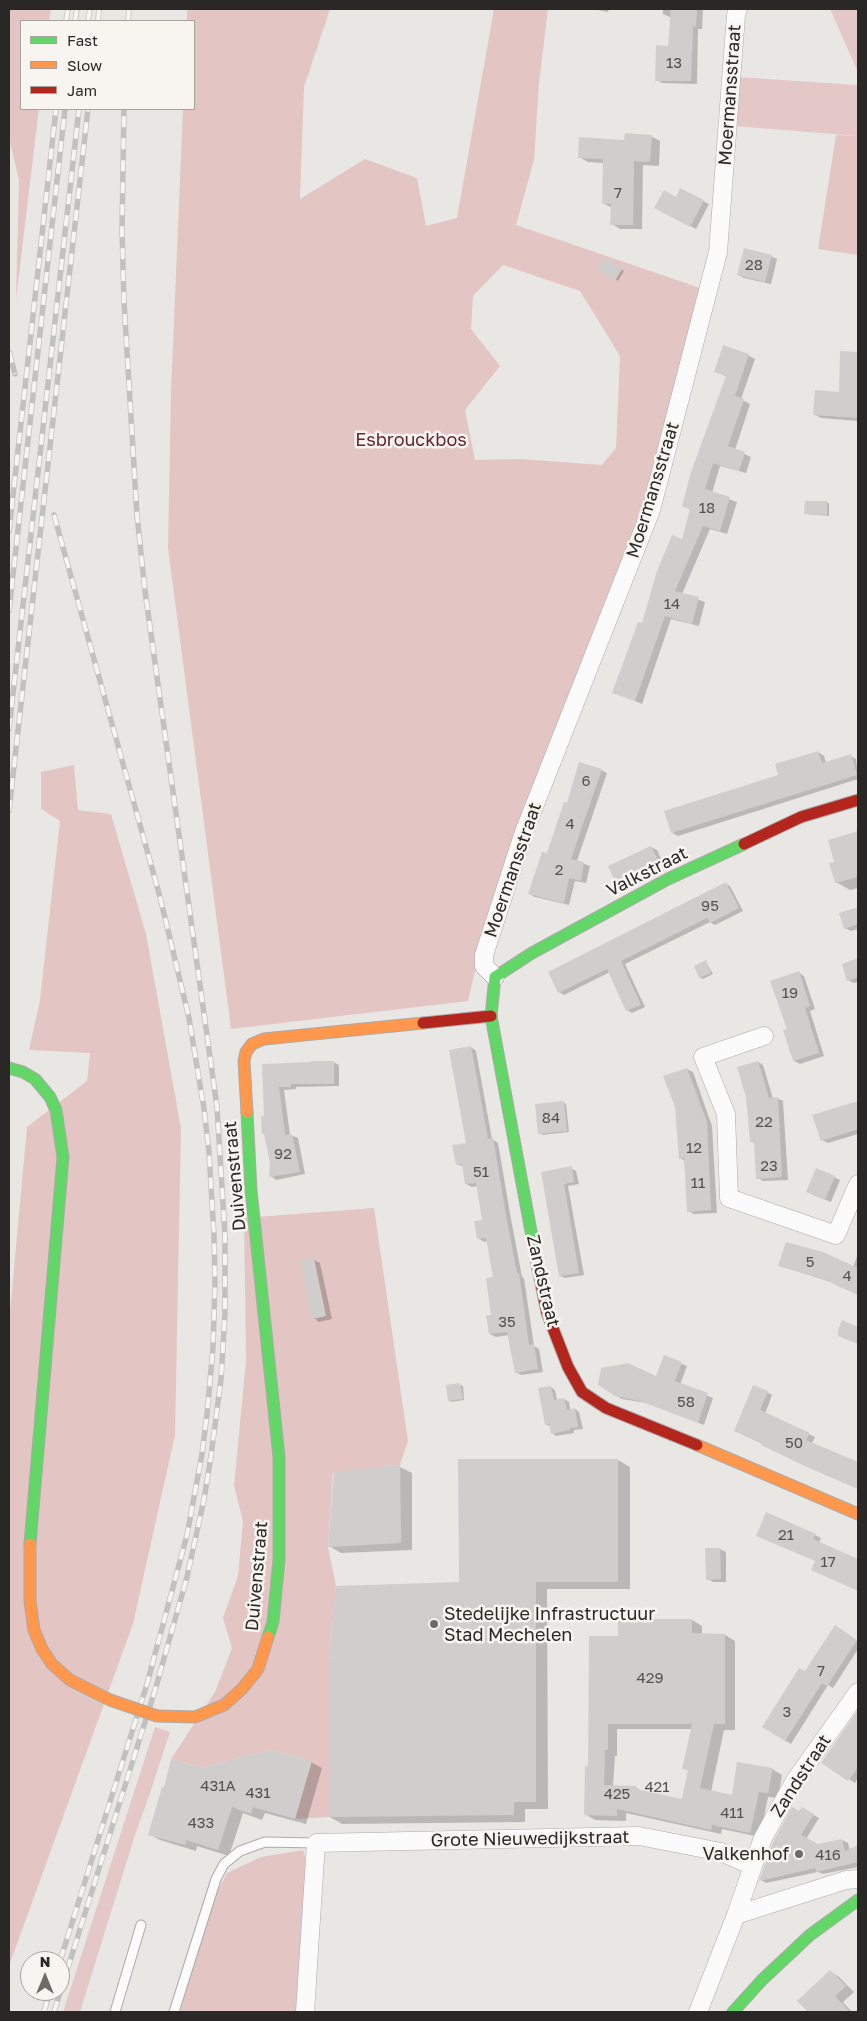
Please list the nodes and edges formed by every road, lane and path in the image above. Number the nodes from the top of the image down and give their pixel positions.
1 (738, 9) edge
2 (858, 800) edge
3 (495, 977) junction
4 (490, 1016) junction
5 (764, 1036) dead end
6 (9, 1068) edge
7 (858, 1184) edge
8 (858, 1514) edge
9 (858, 1692) edge
10 (316, 1843) junction
11 (753, 1866) junction
12 (858, 1879) edge
13 (858, 1900) edge
14 (736, 1915) junction
15 (141, 1925) dead end
16 (115, 2012) edge
17 (174, 2012) edge
18 (305, 2012) edge
19 (698, 2012) edge
20 (733, 2012) edge

1 - 3 street, Moermansstraat
2 - 3 street, Valkstraat
3 - 4 street
4 - 6 street, Duivenstraat, bridge
4 - 8 street, Zandstraat
5 - 7 street
9 - 11 street, Zandstraat
10 - 11 street, Grote Nieuwedijkstraat
10 - 17 lane
10 - 18 street
11 - 14 street
12 - 14 street
13 - 20 street
14 - 19 street
15 - 16 lane

